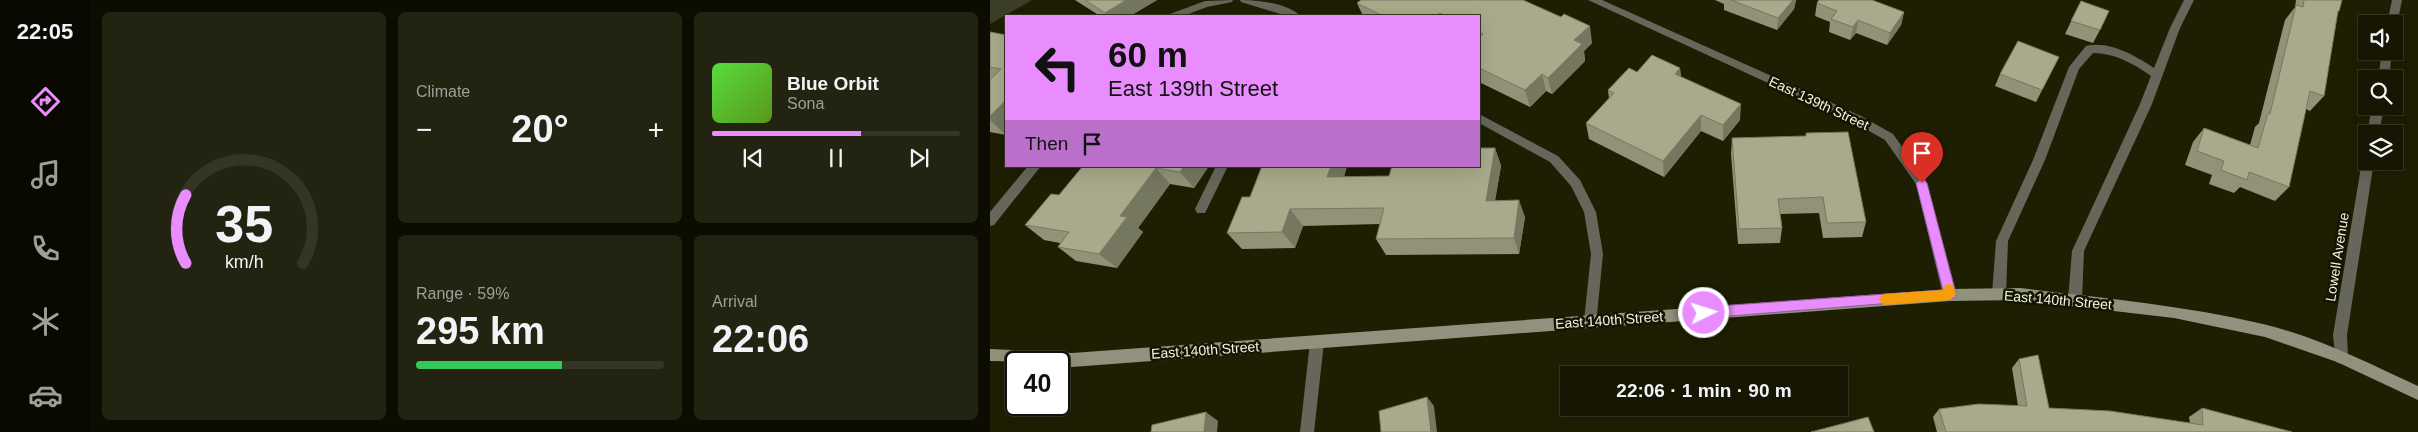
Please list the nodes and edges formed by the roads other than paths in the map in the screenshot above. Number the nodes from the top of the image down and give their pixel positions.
1 (1226, 0) edge
2 (1245, 0) edge
3 (1593, 0) edge
4 (2189, 0) edge
5 (2397, 0) edge
6 (1177, 15) edge
7 (1293, 15) edge
8 (2394, 15) edge
9 (2157, 75) junction
10 (1480, 119) edge
11 (1034, 167) edge
12 (1222, 167) edge
13 (2367, 170) edge
14 (1201, 209) dead end
15 (990, 221) edge
16 (1950, 294) junction
17 (1999, 294) junction
18 (2074, 300) junction
19 (1591, 321) junction
20 (1318, 342) junction
21 (990, 355) edge
22 (2342, 357) junction
23 (2418, 393) edge
24 (1307, 432) edge

1 - 6 street
2 - 7 street
3 - 16 street, East 139th Street
4 - 9 street
5 - 8 street
9 - 17 street
9 - 18 street
10 - 19 street
11 - 15 street
12 - 14 street
13 - 22 street, Lowell Avenue
16 - 17 street, East 140th Street
16 - 19 street, East 140th Street
17 - 18 street, East 140th Street
18 - 22 street, East 140th Street
19 - 20 street, East 140th Street
20 - 21 street, East 140th Street
20 - 24 street
22 - 23 street

